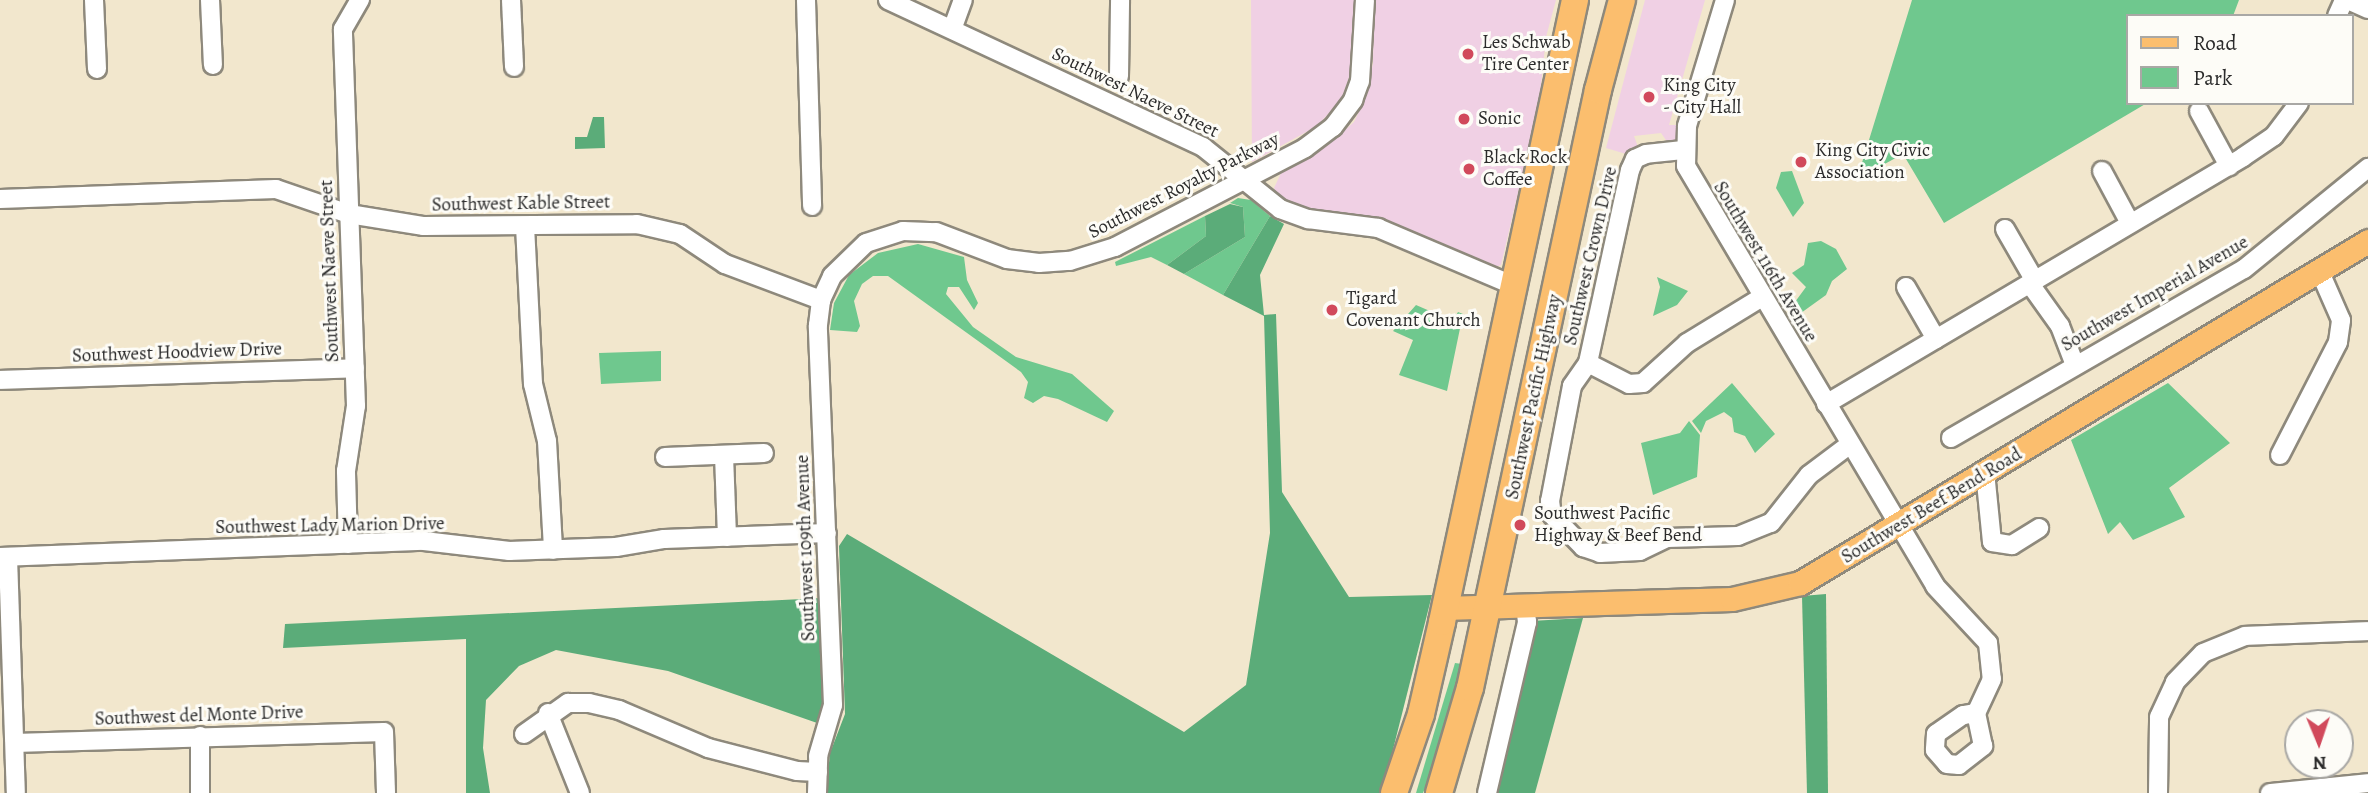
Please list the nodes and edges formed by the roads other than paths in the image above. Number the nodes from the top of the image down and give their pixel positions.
1 (94, 0) edge
2 (210, 0) edge
3 (360, 0) edge
4 (511, 0) edge
5 (806, 0) edge
6 (888, 0) edge
7 (963, 0) edge
8 (1120, 0) edge
9 (1365, 0) edge
10 (1575, 0) edge
11 (1622, 0) edge
12 (1725, 0) edge
13 (2346, 0) edge
14 (2368, 9) edge
15 (953, 27) junction
16 (213, 65) dead end
17 (514, 67) dead end
18 (97, 69) dead end
19 (1119, 76) dead end
20 (2298, 105) edge
21 (2199, 111) dead end
22 (1683, 150) junction
23 (2229, 166) junction
24 (2368, 168) edge
25 (2102, 171) dead end
26 (1246, 179) junction
27 (0, 198) edge
28 (812, 206) dead end
29 (349, 214) junction
30 (2130, 223) junction
31 (525, 226) junction
32 (2005, 229) dead end
33 (2368, 241) edge
34 (2319, 271) junction
35 (2032, 282) junction
36 (1512, 285) junction
37 (1906, 287) dead end
38 (1762, 297) junction
39 (821, 300) junction
40 (1936, 339) junction
41 (1588, 363) junction
42 (2075, 365) junction
43 (355, 368) junction
44 (0, 380) edge
45 (1826, 404) junction
46 (1951, 438) dead end
47 (1849, 445) junction
48 (764, 453) dead end
49 (724, 455) junction
50 (2280, 455) dead end
51 (665, 457) dead end
52 (1986, 472) junction
53 (1898, 526) junction
54 (2039, 528) dead end
55 (827, 533) junction
56 (727, 537) junction
57 (348, 544) junction
58 (554, 550) junction
59 (4, 557) edge
60 (1525, 605) junction
61 (1489, 607) junction
62 (1444, 608) junction
63 (2368, 631) edge
64 (548, 713) junction
65 (1976, 713) dead end
66 (524, 734) dead end
67 (200, 736) junction
68 (15, 743) junction
69 (818, 772) junction
70 (2368, 783) edge
71 (16, 793) edge
72 (200, 793) edge
73 (386, 793) edge
74 (580, 793) edge
75 (817, 793) edge
76 (1394, 793) edge
77 (1439, 793) edge
78 (1487, 793) edge
79 (2158, 793) edge
80 (2270, 793) edge

1 - 18 street
2 - 16 street
3 - 29 street, Southwest Naeve Street
4 - 17 street
5 - 28 street
6 - 15 street, Southwest Naeve Street
7 - 15 street
8 - 19 street
9 - 26 street, Southwest Royalty Parkway
10 - 36 highway
11 - 61 highway, Southwest Pacific Highway
12 - 22 street
13 - 14 street
15 - 26 street, Southwest Naeve Street
20 - 23 street
21 - 23 street
22 - 38 street, Southwest 116th Avenue
22 - 41 street, Southwest Crown Drive
23 - 30 street
24 - 42 street, Southwest Imperial Avenue
25 - 30 street
26 - 36 street, Southwest Naeve Street
26 - 39 street, Southwest Royalty Parkway
27 - 29 street, Southwest Kable Street
29 - 31 street, Southwest Kable Street
29 - 43 street, Southwest Naeve Street
30 - 35 street
31 - 39 street, Southwest Kable Street
31 - 58 street
32 - 35 street
33 - 34 main road, Southwest Beef Bend Road
34 - 50 street
34 - 52 main road, Southwest Beef Bend Road
35 - 40 street
35 - 42 street
36 - 62 highway
37 - 40 street
38 - 41 street
38 - 45 street, Southwest 116th Avenue
39 - 55 street, Southwest 109th Avenue
40 - 45 street
41 - 47 street, Southwest Crown Drive
42 - 46 street, Southwest Imperial Avenue
43 - 44 street, Southwest Hoodview Drive
43 - 57 street, Southwest Naeve Street
45 - 47 street, Southwest 116th Avenue
47 - 53 street, Southwest 116th Avenue
48 - 49 street
49 - 51 street
49 - 56 street
52 - 53 main road, Southwest Beef Bend Road
52 - 54 street
53 - 60 main road, Southwest Beef Bend Road
53 - 65 street, Southwest 116th Avenue
55 - 56 street, Southwest Lady Marion Drive
55 - 69 street, Southwest 109th Avenue
56 - 58 street, Southwest Lady Marion Drive
57 - 58 street, Southwest Lady Marion Drive
57 - 59 street, Southwest Lady Marion Drive
59 - 68 street
60 - 61 main road, Southwest Beef Bend Road
60 - 78 street
61 - 62 main road, Southwest Beef Bend Road
61 - 77 highway, Southwest Pacific Highway
62 - 76 highway
63 - 79 street
64 - 66 street
64 - 69 street
64 - 74 street
67 - 68 street, Southwest del Monte Drive
67 - 72 street
67 - 73 street, Southwest del Monte Drive
68 - 71 street
69 - 75 street, Southwest 109th Avenue
70 - 80 street

